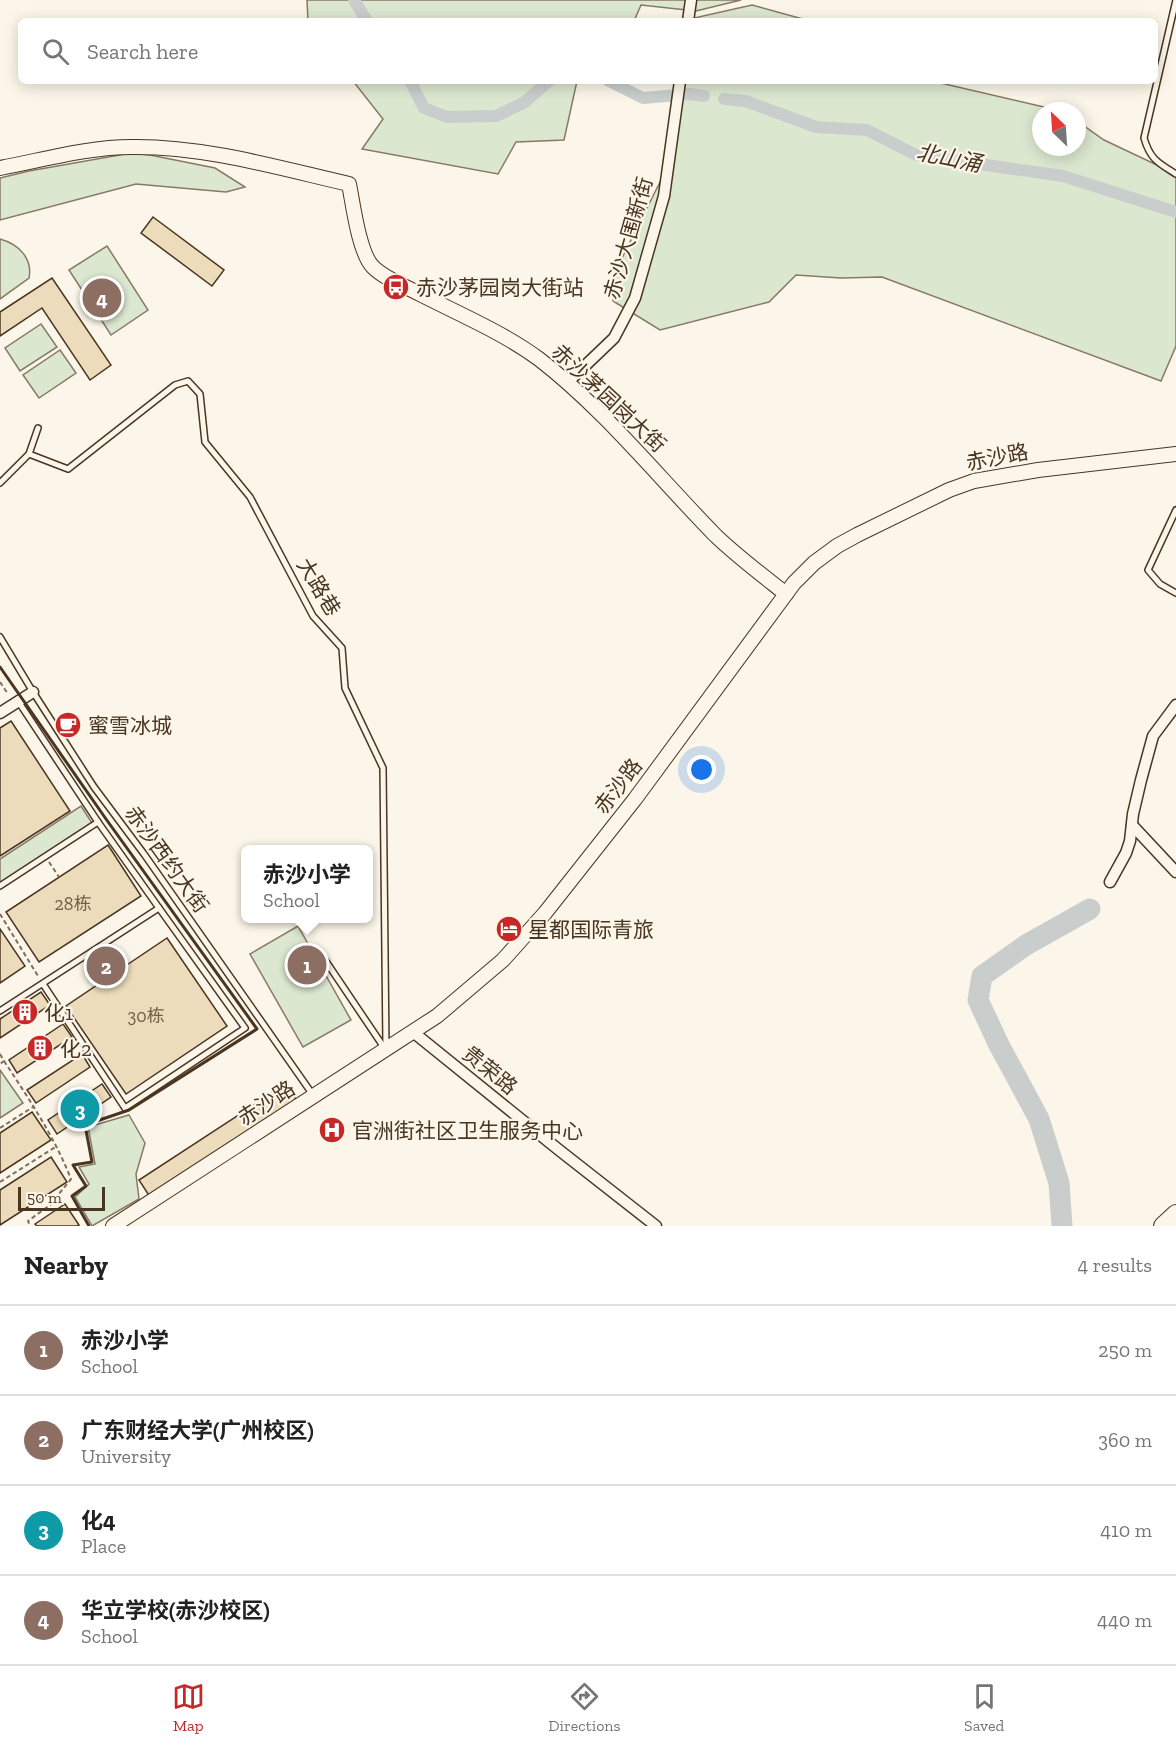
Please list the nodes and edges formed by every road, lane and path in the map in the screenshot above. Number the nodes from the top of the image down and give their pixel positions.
1 (691, 0) edge
2 (1176, 0) edge
3 (688, 18) edge
4 (1158, 78) edge
5 (680, 84) edge
6 (1157, 84) edge
7 (0, 168) edge
8 (1176, 174) edge
9 (567, 383) junction
10 (38, 428) dead end
11 (29, 454) junction
12 (1176, 454) edge
13 (0, 483) edge
14 (1176, 510) edge
15 (1176, 593) edge
16 (786, 594) junction
17 (0, 637) edge
18 (0, 682) edge
19 (33, 692) junction
20 (16, 703) junction
21 (1176, 705) edge
22 (0, 713) edge
23 (98, 822) junction
24 (1132, 825) junction
25 (45, 857) junction
26 (1176, 872) edge
27 (58, 877) dead end
28 (1110, 882) dead end
29 (0, 886) edge
30 (159, 908) junction
31 (0, 914) edge
32 (321, 954) dead end
33 (43, 984) junction
34 (0, 1011) edge
35 (413, 1032) junction
36 (386, 1050) junction
37 (0, 1054) edge
38 (4, 1061) junction
39 (0, 1064) edge
40 (314, 1096) junction
41 (33, 1106) junction
42 (0, 1128) edge
43 (57, 1146) junction
44 (0, 1182) edge
45 (1176, 1214) edge
46 (30, 1226) edge
47 (114, 1226) edge
48 (656, 1226) edge
49 (1163, 1226) edge

1 - 3 street
2 - 4 lane
5 - 9 street, 赤沙大围新街
6 - 8 lane
7 - 9 street, 赤沙茅园岗大街
9 - 16 street, 赤沙茅园岗大街
10 - 11 lane
11 - 13 lane
11 - 36 lane, 大路巷
12 - 16 street, 赤沙路
14 - 15 lane
16 - 35 street, 赤沙路
17 - 19 lane, 赤沙西约大街
18 - 20 path
19 - 20 street
19 - 40 lane, 赤沙西约大街
20 - 22 street
20 - 23 lane
21 - 24 street
23 - 25 lane
23 - 30 lane
24 - 26 street
24 - 28 street
25 - 27 path
25 - 29 lane
30 - 33 lane
30 - 33 lane
31 - 33 path
32 - 36 lane
33 - 34 lane
35 - 36 street, 赤沙路
35 - 48 street, 贵荣路
36 - 40 street, 赤沙路
37 - 38 path
38 - 39 path
38 - 41 path
40 - 47 street, 赤沙路
41 - 42 path
41 - 43 path
43 - 44 path
43 - 46 path
45 - 49 highway

